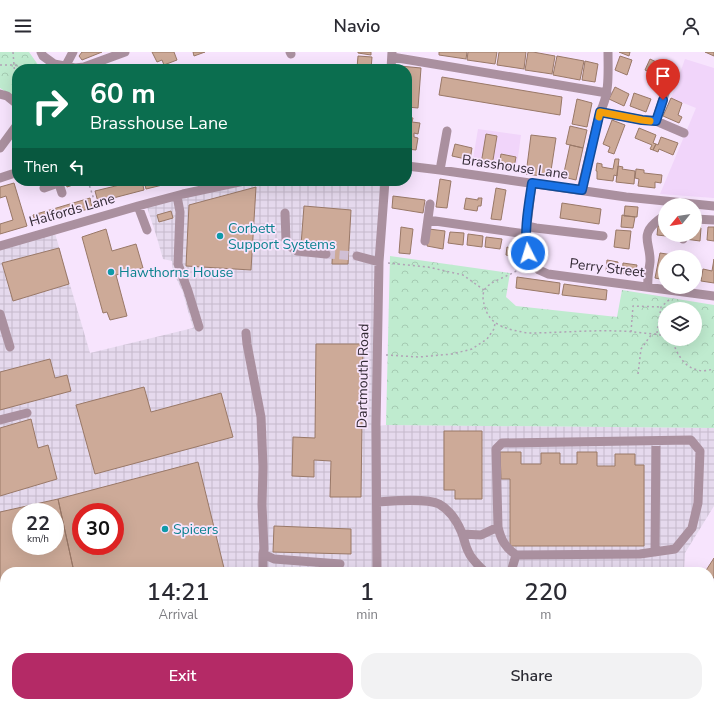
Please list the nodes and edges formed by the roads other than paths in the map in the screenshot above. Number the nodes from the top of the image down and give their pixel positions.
1 (41, 52) edge
2 (73, 52) edge
3 (125, 52) edge
4 (608, 52) edge
5 (392, 54) edge
6 (54, 64) edge
7 (67, 64) edge
8 (92, 64) edge
9 (391, 64) edge
10 (666, 90) dead end
11 (607, 93) junction
12 (0, 94) edge
13 (12, 99) edge
14 (600, 112) junction
15 (656, 121) junction
16 (447, 131) dead end
17 (684, 133) dead end
18 (12, 139) edge
19 (0, 148) edge
20 (412, 167) edge
21 (440, 170) junction
22 (12, 174) dead end
23 (0, 178) edge
24 (532, 183) junction
25 (49, 186) edge
26 (59, 186) edge
27 (222, 186) edge
28 (385, 186) edge
29 (44, 188) dead end
30 (582, 190) junction
31 (62, 193) dead end
32 (177, 196) junction
33 (430, 204) dead end
34 (138, 206) junction
35 (714, 206) edge
36 (285, 213) dead end
37 (702, 219) edge
38 (428, 220) junction
39 (658, 220) edge
40 (714, 220) edge
41 (147, 230) dead end
42 (526, 230) junction
43 (603, 236) dead end
44 (425, 241) dead end
45 (0, 246) edge
46 (326, 254) tunnel mouth
47 (357, 256) tunnel mouth
48 (379, 262) junction
49 (648, 287) junction
50 (714, 296) edge
51 (0, 314) edge
52 (200, 327) dead end
53 (246, 333) dead end
54 (10, 347) dead end
55 (27, 413) dead end
56 (0, 420) edge
57 (656, 441) junction
58 (377, 502) junction
59 (498, 527) junction
60 (462, 534) junction
61 (655, 552) junction
62 (263, 554) junction
63 (516, 555) junction
64 (340, 564) dead end
65 (263, 567) edge
66 (377, 567) edge
67 (480, 567) edge
68 (512, 567) edge

1 - 6 street
2 - 7 street
3 - 8 street
4 - 11 street
5 - 9 street
5 - 11 street
10 - 15 street
11 - 14 street
12 - 13 street
14 - 15 street
14 - 30 street
15 - 17 street
16 - 21 street
18 - 19 street
20 - 21 street, Brasshouse Lane
21 - 24 street, Brasshouse Lane
22 - 23 street
24 - 30 street, Brasshouse Lane
24 - 42 street
25 - 29 street
26 - 31 street
27 - 32 street, Halfords Lane
28 - 48 street, Dartmouth Road
30 - 35 street, Brasshouse Lane
32 - 34 street, Halfords Lane
32 - 52 street
33 - 38 street
34 - 41 street
34 - 45 street, Halfords Lane
36 - 46 street
37 - 40 street
38 - 42 street
38 - 44 street
39 - 49 street
42 - 43 street
42 - 49 street, Perry Street
47 - 48 street
48 - 58 street, Dartmouth Road
49 - 50 street, Perry Street
51 - 54 street
53 - 62 street
55 - 56 street
57 - 59 street
57 - 61 street
57 - 61 street
58 - 60 street
58 - 66 street, Dartmouth Road
59 - 60 street
59 - 63 street
60 - 67 street
61 - 63 street
62 - 64 street
62 - 65 street
63 - 68 street

